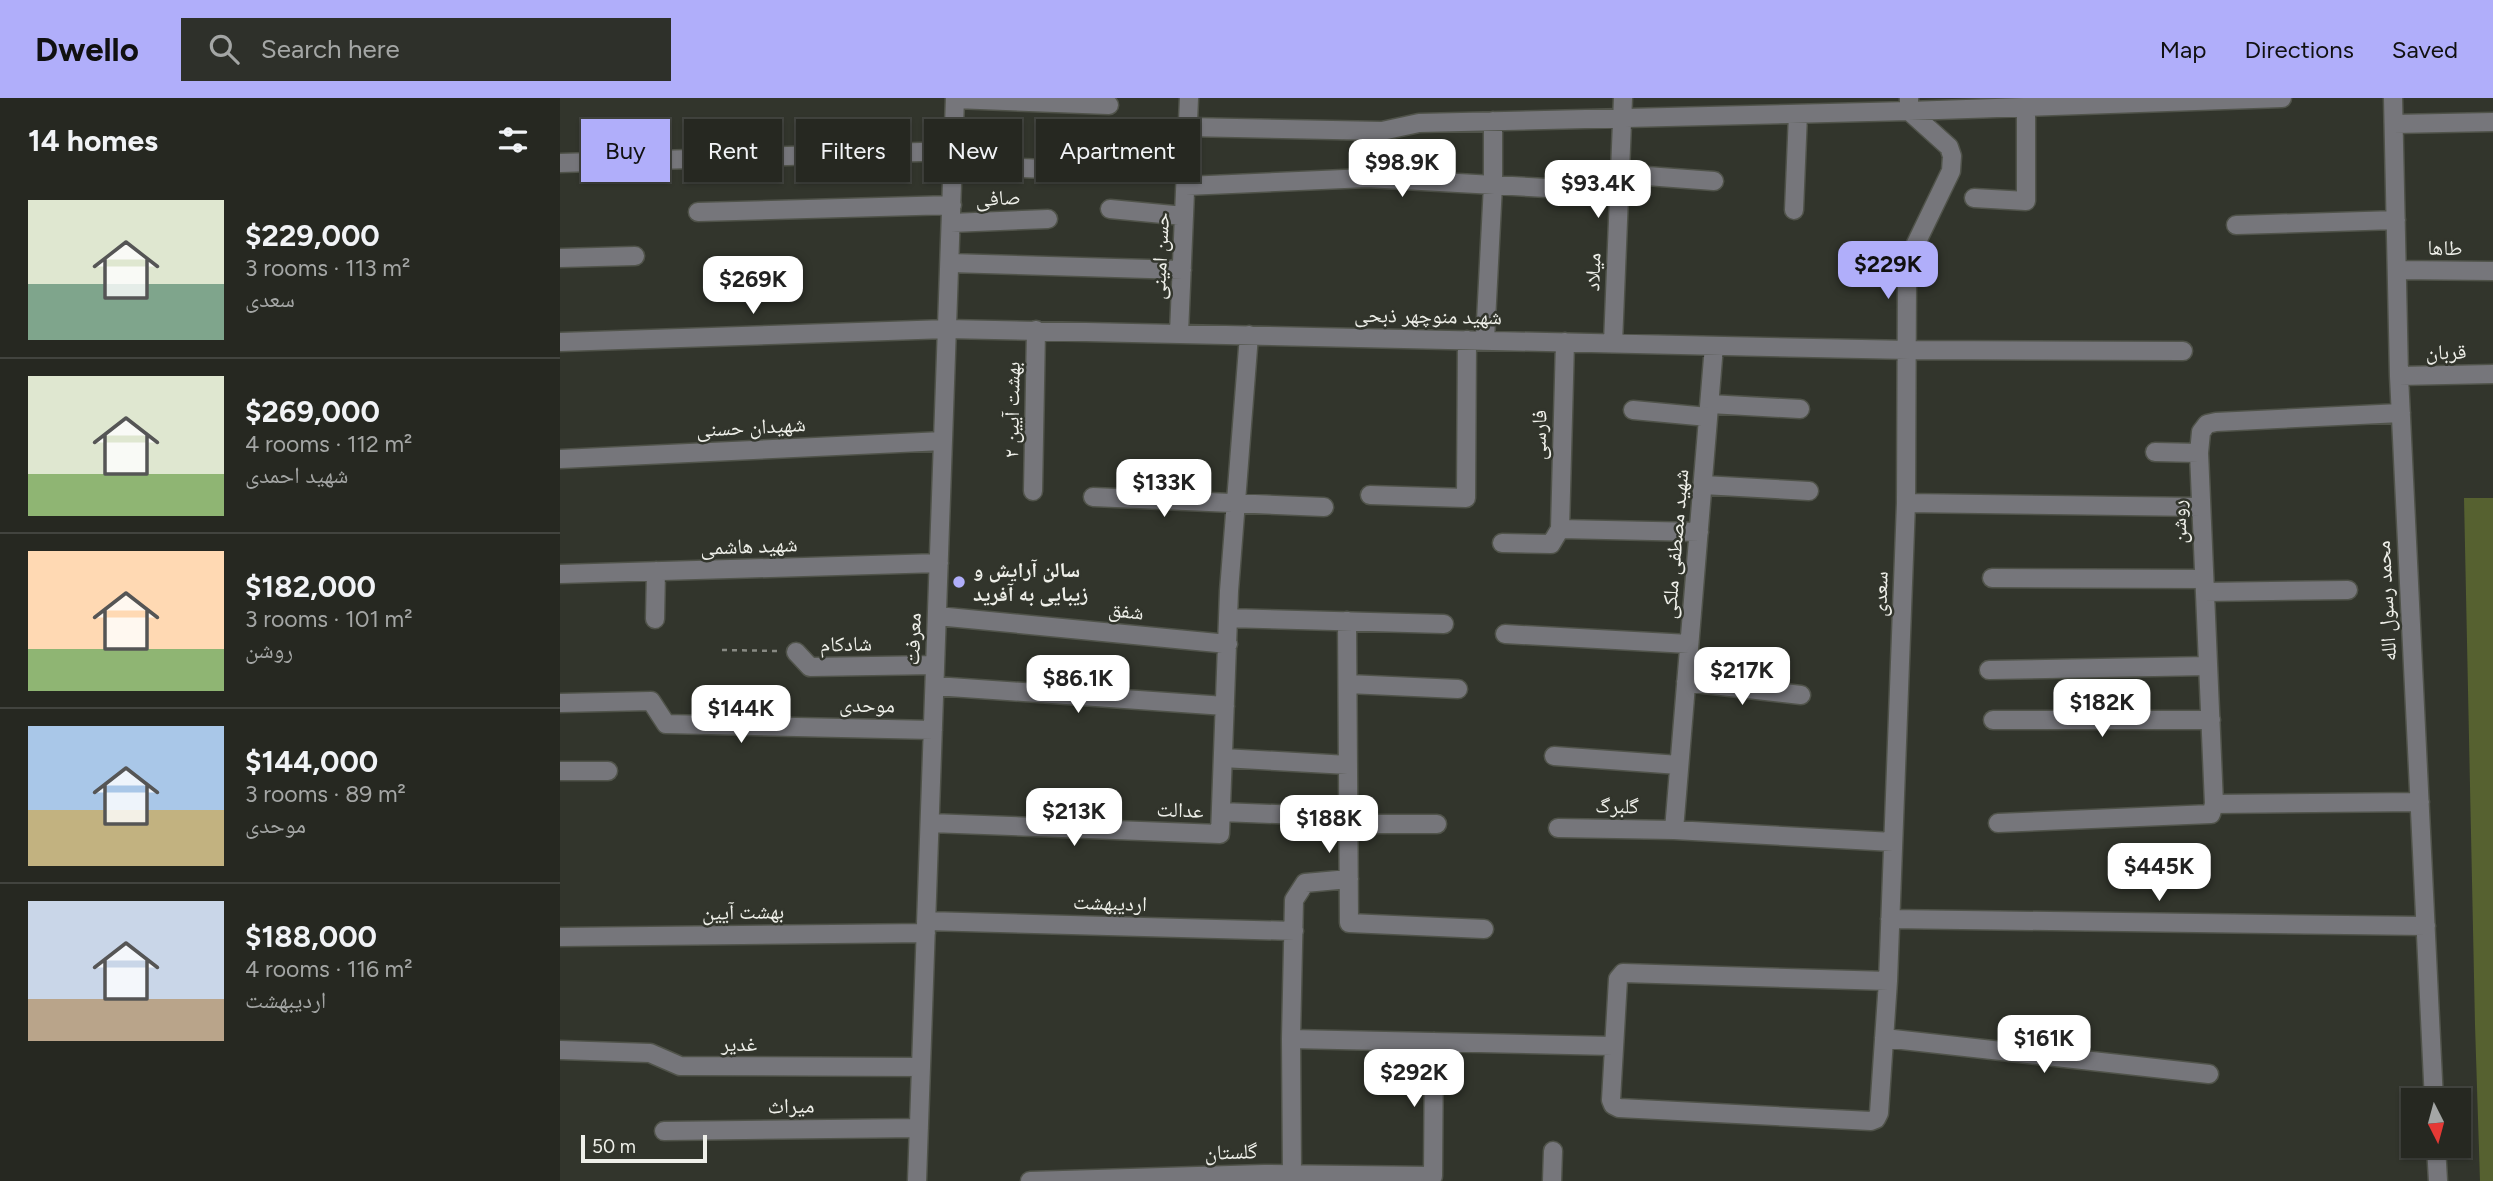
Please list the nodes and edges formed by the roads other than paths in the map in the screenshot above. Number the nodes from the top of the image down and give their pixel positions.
1 (1189, 98) edge
2 (1623, 98) edge
3 (2282, 98) edge
4 (2393, 98) edge
5 (955, 99) edge
6 (1909, 104) edge
7 (1109, 105) dead end
8 (1773, 106) edge
9 (2026, 107) junction
10 (1798, 114) junction
11 (954, 119) edge
12 (1188, 119) edge
13 (1622, 119) junction
14 (1493, 121) junction
15 (2493, 122) edge
16 (2394, 124) junction
17 (1200, 127) edge
18 (924, 158) edge
19 (560, 163) edge
20 (1714, 181) dead end
21 (952, 182) edge
22 (1186, 182) edge
23 (1619, 183) junction
24 (1493, 185) junction
25 (1186, 186) junction
26 (1974, 198) dead end
27 (952, 205) junction
28 (1110, 209) dead end
29 (1794, 210) dead end
30 (698, 212) dead end
31 (1184, 216) junction
32 (1048, 219) dead end
33 (2396, 220) junction
34 (951, 223) junction
35 (2236, 225) dead end
36 (635, 256) dead end
37 (560, 258) edge
38 (950, 263) junction
39 (1182, 270) junction
40 (2397, 270) junction
41 (2493, 271) edge
42 (947, 329) junction
43 (1036, 330) junction
44 (1179, 333) junction
45 (1249, 335) junction
46 (1476, 340) junction
47 (560, 342) edge
48 (1564, 342) junction
49 (1613, 344) junction
50 (1714, 346) junction
51 (1909, 351) junction
52 (2183, 351) dead end
53 (2493, 374) edge
54 (2399, 376) junction
55 (1800, 409) dead end
56 (1633, 410) dead end
57 (1709, 410) junction
58 (2401, 413) junction
59 (943, 441) junction
60 (2155, 453) dead end
61 (2199, 453) junction
62 (560, 459) edge
63 (1703, 485) junction
64 (1033, 491) dead end
65 (1809, 491) dead end
66 (1370, 495) dead end
67 (1093, 497) dead end
68 (1236, 503) junction
69 (1906, 503) junction
70 (1324, 507) dead end
71 (2202, 507) junction
72 (1560, 530) junction
73 (1699, 532) junction
74 (1502, 543) dead end
75 (939, 563) junction
76 (656, 571) junction
77 (560, 574) edge
78 (1992, 578) dead end
79 (2205, 585) junction
80 (2348, 590) dead end
81 (937, 616) junction
82 (1228, 618) junction
83 (655, 619) dead end
84 (1347, 621) junction
85 (1444, 624) dead end
86 (1505, 634) dead end
87 (1227, 644) junction
88 (1689, 644) junction
89 (796, 652) road end
90 (935, 665) junction
91 (2208, 666) junction
92 (1989, 670) dead end
93 (1686, 682) junction
94 (1348, 684) junction
95 (934, 686) junction
96 (1458, 689) dead end
97 (1801, 695) dead end
98 (560, 704) edge
99 (1225, 706) junction
100 (1993, 720) dead end
101 (2211, 720) junction
102 (933, 730) junction
103 (1555, 756) dead end
104 (1223, 758) junction
105 (1348, 765) junction
106 (1679, 765) junction
107 (560, 771) edge
108 (608, 771) dead end
109 (2420, 802) junction
110 (2213, 809) junction
111 (1221, 812) junction
112 (1300, 815) dead end
113 (930, 823) junction
114 (1348, 824) junction
115 (1437, 824) dead end
116 (1998, 824) dead end
117 (1558, 828) dead end
118 (1674, 830) junction
119 (1893, 842) junction
120 (1349, 879) junction
121 (1890, 919) junction
122 (2426, 926) junction
123 (926, 927) junction
124 (1484, 929) dead end
125 (1294, 932) junction
126 (560, 937) edge
127 (1888, 981) junction
128 (1884, 1038) junction
129 (1291, 1039) junction
130 (1434, 1042) junction
131 (1613, 1046) junction
132 (560, 1051) edge
133 (921, 1067) junction
134 (2209, 1074) dead end
135 (2433, 1088) edge
136 (919, 1128) junction
137 (664, 1131) dead end
138 (1553, 1151) dead end
139 (2437, 1158) edge
140 (1292, 1174) junction
141 (1264, 1177) edge
142 (1438, 1178) edge
143 (917, 1181) edge
144 (1030, 1181) edge
145 (1552, 1181) edge
146 (2438, 1181) edge

1 - 12 street, حسن امینی
2 - 13 street, میلاد
3 - 9 street
4 - 16 street, محمد رسول الله
5 - 7 street
5 - 11 street, معرفت
6 - 9 street
6 - 10 street
6 - 51 street, سعدی
8 - 10 street
8 - 13 street
9 - 26 street
10 - 29 street
13 - 14 street
13 - 23 street, میلاد
14 - 17 street
14 - 24 street
15 - 16 street
16 - 33 street, محمد رسول الله
18 - 19 street
20 - 23 street
21 - 27 street, معرفت
22 - 25 street, حسن امینی
23 - 24 street
23 - 49 street, میلاد
24 - 25 street
24 - 46 street
25 - 31 street, حسن امینی
27 - 30 street
27 - 34 street, معرفت
28 - 31 street
31 - 39 street, حسن امینی
32 - 34 street, صافی
33 - 35 street
33 - 40 street, محمد رسول الله
34 - 38 street, معرفت
36 - 37 street
38 - 39 street
38 - 42 street, معرفت
39 - 44 street, حسن امینی
40 - 41 street, طاها
40 - 54 street, محمد رسول الله
42 - 43 street, شهید منوچهر ذبحی
42 - 47 street, شهید منوچهر ذبحی
42 - 59 street, معرفت
43 - 44 street, شهید منوچهر ذبحی
43 - 64 street, بهشت آیین ۲
44 - 45 street, شهید منوچهر ذبحی
45 - 46 street, شهید منوچهر ذبحی
45 - 68 street
46 - 48 street, شهید منوچهر ذبحی
46 - 66 street
48 - 49 street, شهید منوچهر ذبحی
48 - 72 street, فارسی
49 - 50 street, شهید منوچهر ذبحی
50 - 51 street, شهید منوچهر ذبحی
50 - 57 street, شهید مصطفی ملکی
51 - 52 street, شهید منوچهر ذبحی
51 - 69 street, سعدی
53 - 54 street, قربان
54 - 58 street, محمد رسول الله
55 - 57 street
56 - 57 street
57 - 63 street, شهید مصطفی ملکی
58 - 61 street, روشن
58 - 109 street, محمد رسول الله
59 - 62 street, شهیدان حسنی
59 - 75 street, معرفت
60 - 61 street
61 - 71 street, روشن
63 - 65 street
63 - 73 street, شهید مصطفی ملکی
67 - 68 street
68 - 70 street
68 - 82 street
69 - 71 street
69 - 119 street, سعدی
71 - 79 street, روشن
72 - 73 street
72 - 74 street
73 - 88 street, شهید مصطفی ملکی
75 - 76 street, شهید هاشمی
75 - 81 street, معرفت
76 - 77 street, شهید هاشمی
76 - 83 street
78 - 79 street
79 - 80 street
79 - 91 street, روشن
81 - 87 street, شفق
81 - 90 street, معرفت
82 - 84 street
82 - 87 street
84 - 85 street
84 - 94 street
86 - 88 street
87 - 99 street
88 - 93 street, شهید مصطفی ملکی
89 - 90 street, شادکام
90 - 95 street, معرفت
91 - 92 street
91 - 101 street, روشن
93 - 97 street
93 - 106 street, شهید مصطفی ملکی
94 - 96 street
94 - 105 street
95 - 99 street
95 - 102 street, معرفت
98 - 102 street, موحدی
99 - 104 street
100 - 101 street
101 - 110 street, روشن
102 - 113 street, معرفت
103 - 106 street
104 - 105 street
104 - 111 street
105 - 114 street
106 - 118 street, شهید مصطفی ملکی
107 - 108 street
109 - 110 street
109 - 122 street, محمد رسول الله
110 - 116 street
111 - 112 street
111 - 113 street, عدالت
113 - 123 street, معرفت
114 - 115 street
114 - 120 street
117 - 118 street, گلبرگ
118 - 119 street, گلبرگ
119 - 121 street, سعدی
120 - 124 street
120 - 125 street
121 - 122 street
121 - 127 street, سعدی
122 - 135 street, محمد رسول الله
123 - 125 street, اردیبهشت
123 - 126 street, بهشت آیین
123 - 133 street, معرفت
125 - 129 street
127 - 128 street, سعدی
127 - 131 street
128 - 131 street, سعدی
128 - 134 street
129 - 130 street
129 - 140 street
130 - 131 street
130 - 142 street
132 - 133 street, غدیر
133 - 136 street, معرفت
136 - 137 street, میراث
136 - 143 street, معرفت
138 - 145 street
139 - 146 street
140 - 141 street, گلستان
140 - 142 street, گلستان
141 - 144 street, گلستان

